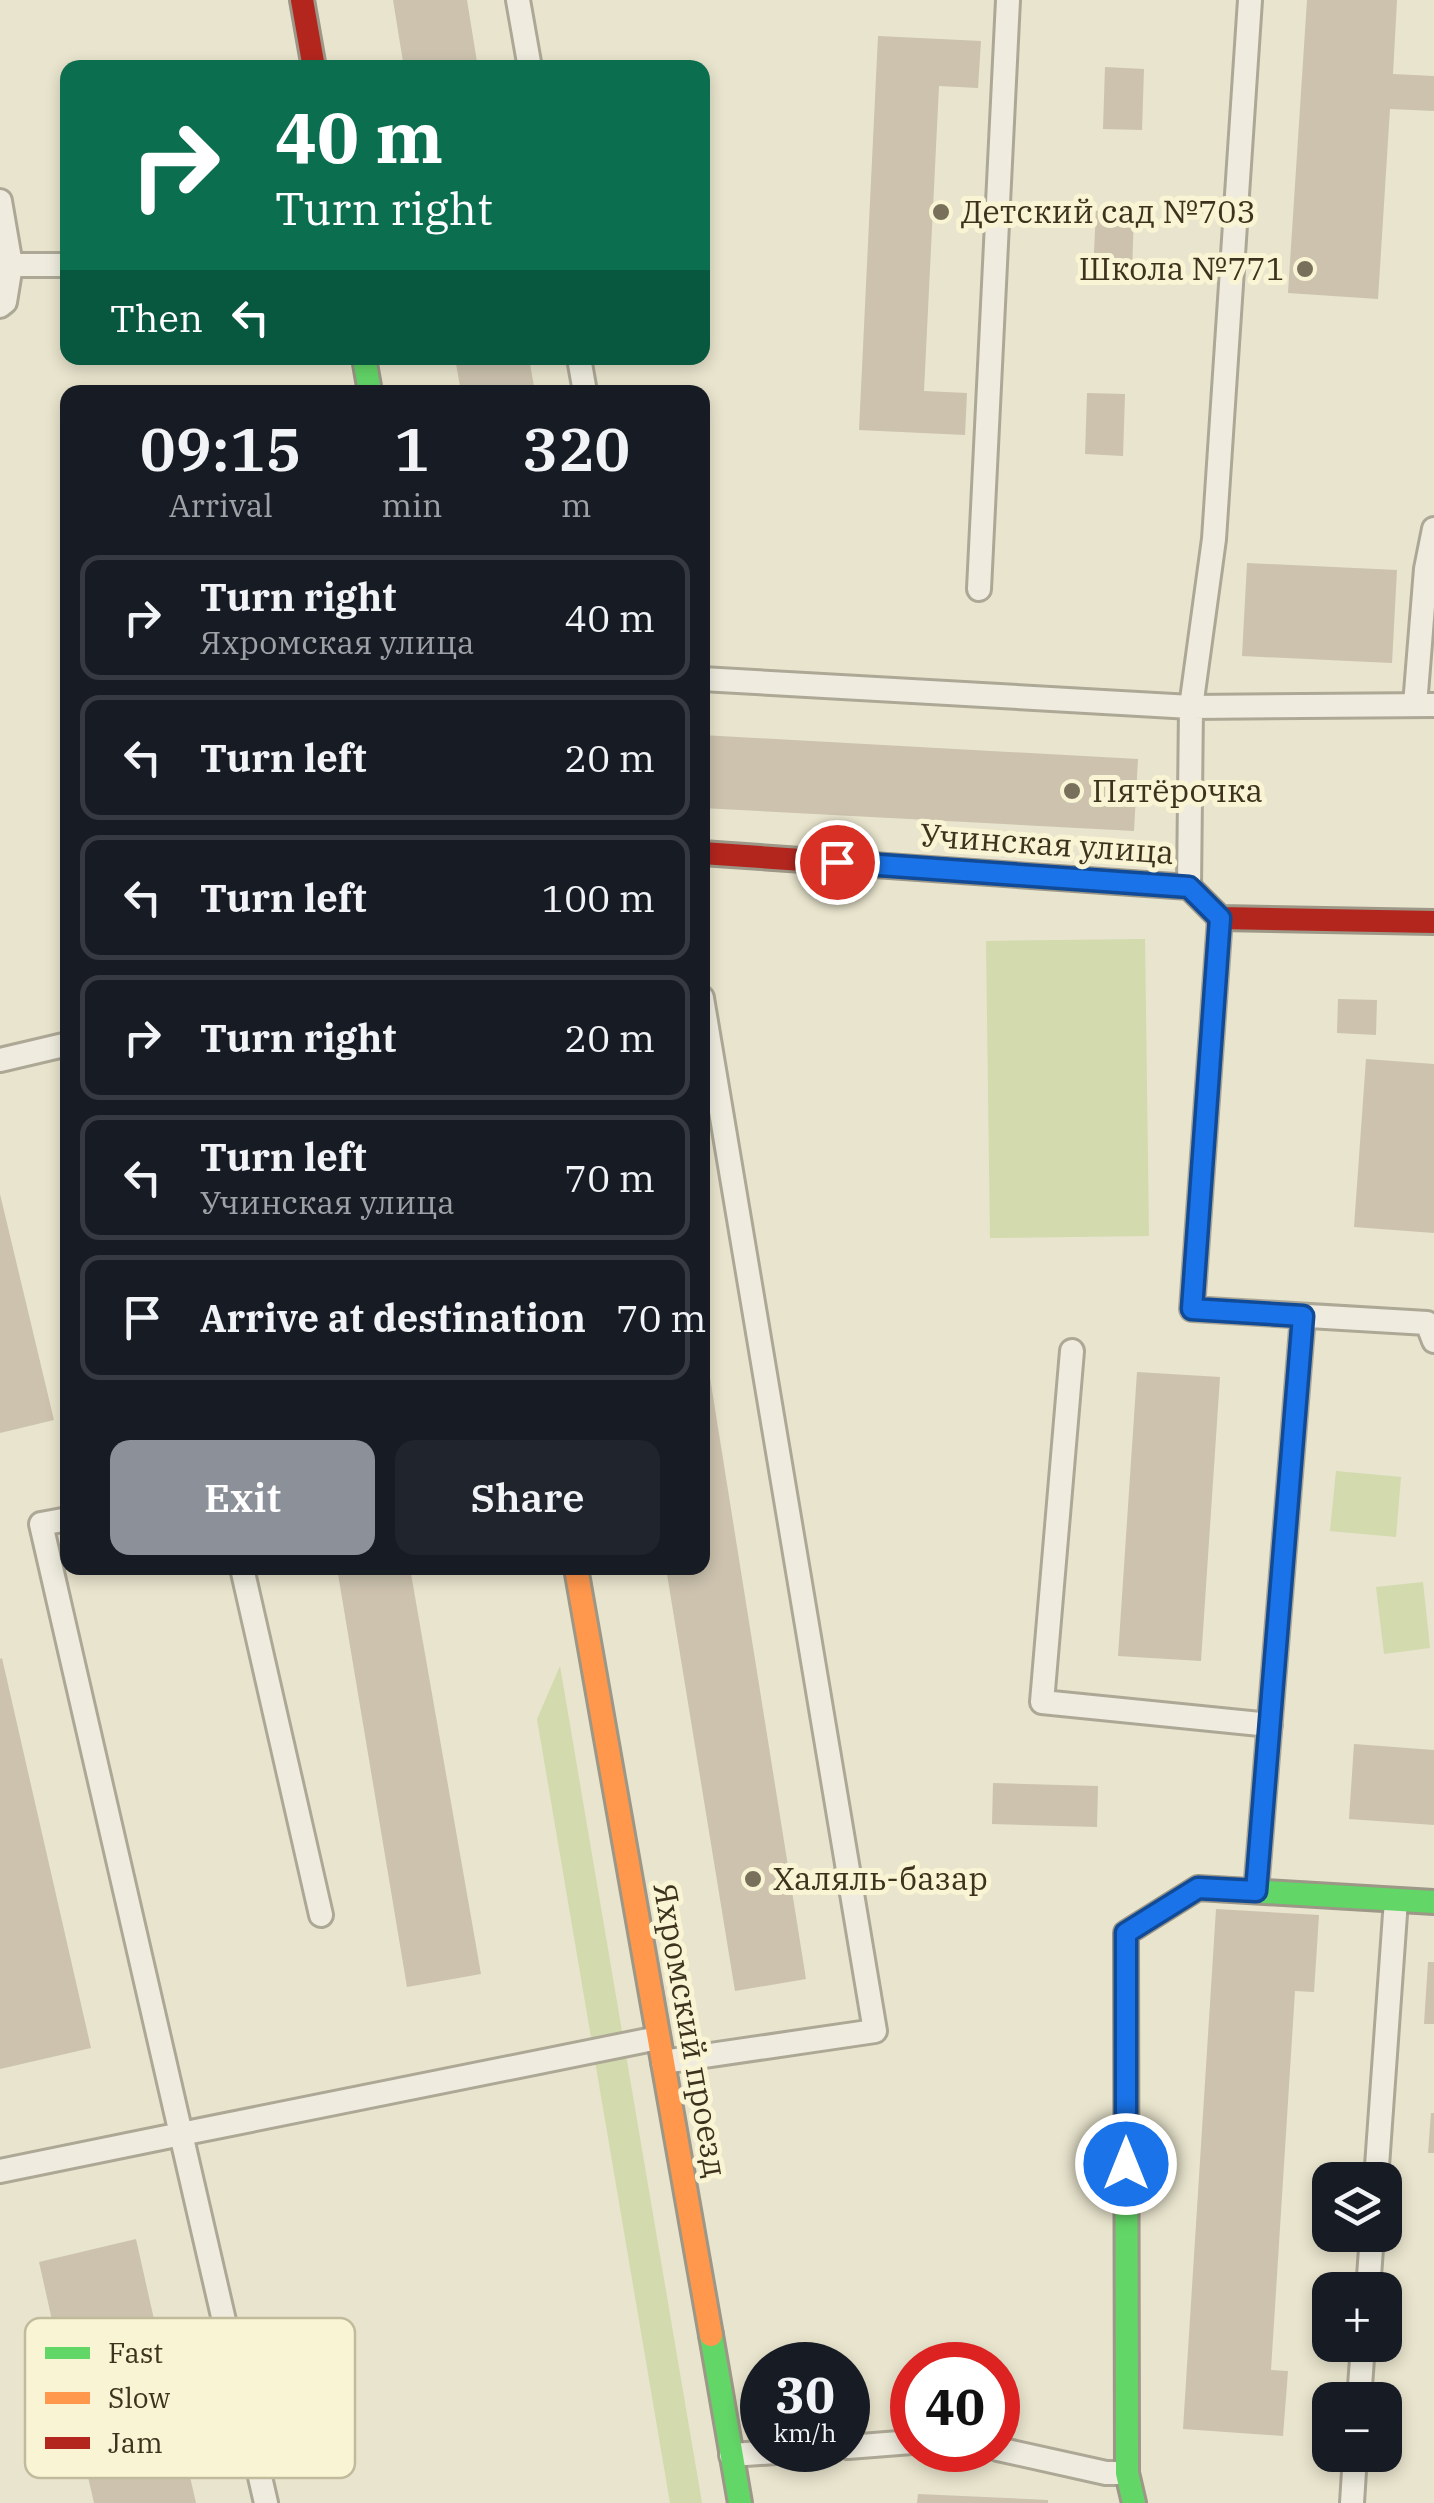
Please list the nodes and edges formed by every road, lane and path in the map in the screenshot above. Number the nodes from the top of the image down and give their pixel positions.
1 (302, 0) edge
2 (518, 0) edge
3 (1008, 0) edge
4 (1250, 0) edge
5 (313, 60) edge
6 (529, 60) edge
7 (0, 201) edge
8 (11, 265) junction
9 (60, 265) edge
10 (0, 306) edge
11 (1434, 530) edge
12 (979, 589) dead end
13 (710, 679) edge
14 (1424, 705) edge
15 (1191, 706) junction
16 (710, 854) edge
17 (1189, 887) junction
18 (1220, 918) junction
19 (1434, 922) edge
20 (60, 1046) edge
21 (710, 1046) edge
22 (0, 1060) edge
23 (1303, 1316) junction
24 (1434, 1342) edge
25 (1072, 1351) dead end
26 (60, 1520) edge
27 (244, 1575) edge
28 (577, 1575) edge
29 (1270, 1725) junction
30 (1256, 1891) junction
31 (1396, 1900) junction
32 (1434, 1902) edge
33 (321, 1915) dead end
34 (658, 2038) junction
35 (663, 2062) junction
36 (181, 2134) junction
37 (1377, 2162) edge
38 (0, 2170) edge
39 (223, 2318) edge
40 (740, 2454) edge
41 (732, 2455) junction
42 (1020, 2455) edge
43 (1127, 2472) junction
44 (1354, 2472) edge
45 (260, 2478) edge
46 (266, 2503) edge
47 (740, 2503) edge
48 (1134, 2503) edge
49 (1352, 2503) edge

1 - 5 street
2 - 6 lane
3 - 12 lane
4 - 15 lane
7 - 8 lane
8 - 9 lane
8 - 10 lane
11 - 14 lane
13 - 15 lane
14 - 15 lane
15 - 17 lane
16 - 17 street, Учинская улица
17 - 18 street, Учинская улица
18 - 19 street
18 - 23 lane
20 - 22 lane
21 - 35 lane
23 - 24 lane
23 - 29 lane
25 - 29 lane
26 - 36 lane
27 - 33 lane
28 - 34 street, Яхромский проезд
29 - 30 lane
30 - 31 street
30 - 43 street
31 - 32 street
31 - 37 lane
34 - 35 street, Яхромский проезд
34 - 36 lane
35 - 41 street, Яхромский проезд
36 - 38 lane
36 - 39 lane
40 - 41 lane
41 - 47 street, Яхромский проезд
42 - 43 lane
43 - 48 street
44 - 49 lane
45 - 46 lane

